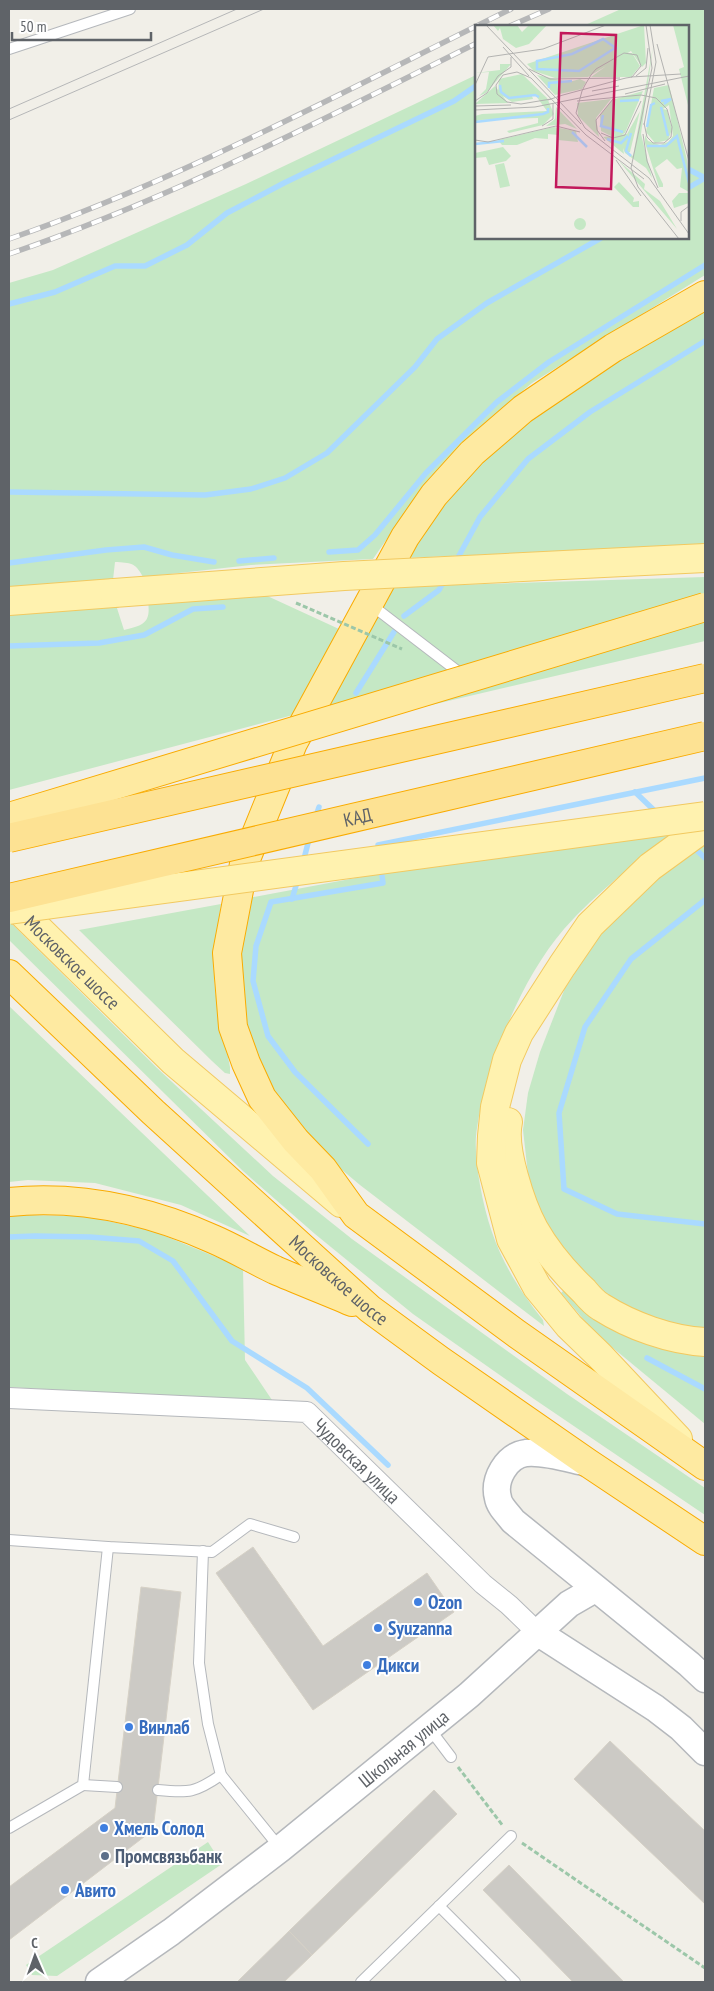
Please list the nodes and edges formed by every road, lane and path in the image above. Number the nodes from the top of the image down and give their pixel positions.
1 (130, 9) edge
2 (9, 49) edge
3 (705, 295) edge
4 (705, 558) edge
5 (9, 601) edge
6 (291, 601) dead end
7 (369, 604) junction
8 (705, 607) edge
9 (402, 649) dead end
10 (456, 670) dead end
11 (705, 678) edge
12 (705, 736) edge
13 (705, 816) edge
14 (9, 817) edge
15 (705, 827) edge
16 (9, 838) edge
17 (9, 899) edge
18 (9, 910) edge
19 (562, 966) junction
20 (9, 974) edge
21 (9, 1202) edge
22 (356, 1215) junction
23 (370, 1309) junction
24 (705, 1342) edge
25 (9, 1398) edge
26 (588, 1463) junction
27 (701, 1463) edge
28 (294, 1538) dead end
29 (9, 1540) edge
30 (705, 1541) edge
31 (108, 1547) junction
32 (202, 1551) junction
33 (595, 1589) junction
34 (536, 1632) junction
35 (705, 1679) edge
36 (429, 1728) junction
37 (693, 1728) edge
38 (705, 1752) edge
39 (451, 1757) joint
40 (221, 1776) junction
41 (83, 1785) junction
42 (117, 1787) dead end
43 (158, 1790) dead end
44 (9, 1828) edge
45 (511, 1836) junction
46 (280, 1849) junction
47 (440, 1906) junction
48 (705, 1968) edge
49 (99, 1982) edge
50 (361, 1982) edge
51 (515, 1982) edge

1 - 2 lane
3 - 7 highway
4 - 5 main road, bridge
6 - 9 path, bridge
7 - 10 lane
7 - 22 highway
8 - 14 highway, bridge
11 - 16 highway, bridge
12 - 17 highway, КАД, bridge
13 - 18 main road, bridge
15 - 19 main road
17 - 22 main road, Московское шоссе
19 - 24 main road
19 - 27 main road
20 - 23 highway, Московское шоссе
21 - 23 highway
22 - 27 highway, Московское шоссе
23 - 26 highway, Московское шоссе
25 - 34 street, Чудовская улица
26 - 30 highway, Московское шоссе
26 - 33 street
28 - 32 lane
29 - 31 lane
31 - 32 lane
31 - 41 lane
32 - 40 lane
33 - 34 street, Школьная улица
33 - 35 street
34 - 36 street, Школьная улица
34 - 37 street
36 - 39 lane
36 - 46 street, Школьная улица
37 - 38 street
39 - 45 path
40 - 43 lane
40 - 46 lane
41 - 42 lane
41 - 44 lane
45 - 47 lane
45 - 48 path
46 - 49 street, Школьная улица
47 - 50 lane
47 - 51 lane

